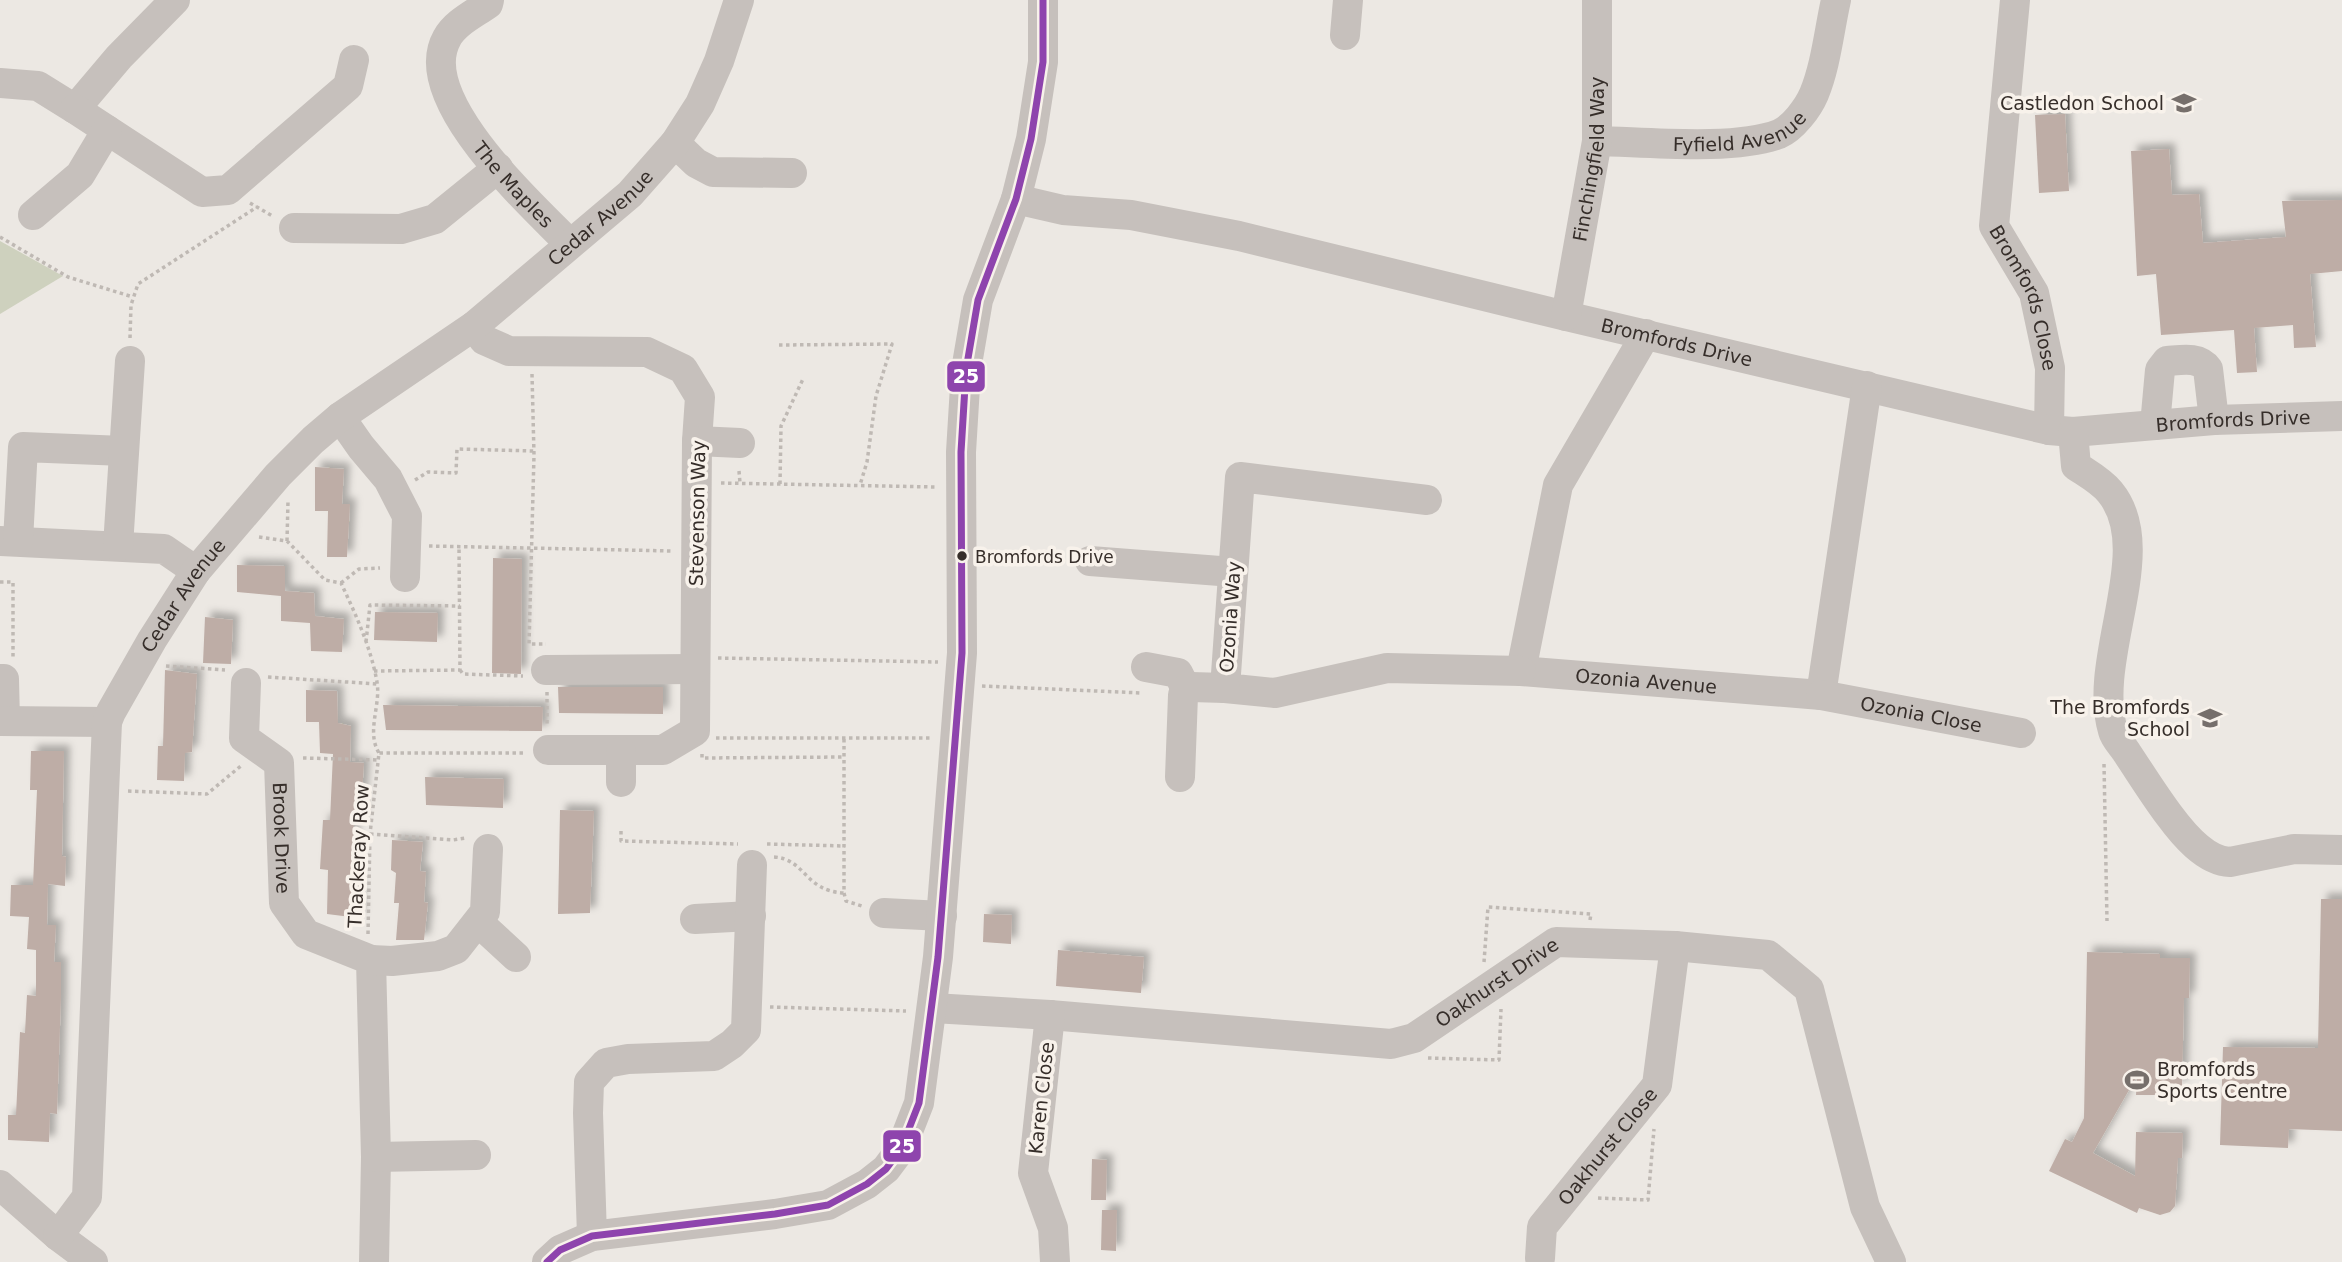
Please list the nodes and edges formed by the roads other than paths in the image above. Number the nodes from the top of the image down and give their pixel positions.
1 (175, 0) edge
2 (489, 0) edge
3 (1044, 0) edge
4 (1348, 0) edge
5 (1598, 0) edge
6 (1836, 0) edge
7 (2015, 0) edge
8 (738, 3) edge
9 (1345, 35) dead end
10 (354, 60) dead end
11 (0, 83) edge
12 (75, 109) junction
13 (107, 130) junction
14 (1597, 142) junction
15 (674, 143) junction
16 (498, 169) junction
17 (792, 173) dead end
18 (1016, 199) junction
19 (33, 215) dead end
20 (294, 228) road end
21 (569, 244) junction
22 (1566, 316) junction
23 (474, 326) junction
24 (1646, 334) junction
25 (131, 361) road end
26 (1867, 386) junction
27 (2342, 416) edge
28 (340, 417) junction
29 (2214, 420) junction
30 (2155, 425) junction
31 (2061, 431) junction
32 (697, 441) junction
33 (124, 451) junction
34 (740, 457) road end
35 (1427, 500) dead end
36 (9, 541) edge
37 (118, 546) junction
38 (1090, 561) dead end
39 (406, 564) road end
40 (195, 571) junction
41 (1233, 572) junction
42 (695, 663) junction
43 (1146, 667) dead end
44 (1521, 671) junction
45 (550, 673) road end
46 (2, 679) edge
47 (246, 683) road end
48 (1225, 688) junction
49 (1184, 692) junction
50 (1821, 695) junction
51 (2, 721) edge
52 (107, 722) junction
53 (2021, 733) dead end
54 (548, 750) road end
55 (621, 752) junction
56 (1180, 777) dead end
57 (621, 782) dead end
58 (488, 849) road end
59 (2342, 850) edge
60 (751, 851) road end
61 (884, 913) road end
62 (751, 916) junction
63 (942, 916) junction
64 (695, 919) dead end
65 (478, 922) junction
66 (1675, 946) junction
67 (516, 957) dead end
68 (371, 960) junction
69 (933, 1010) junction
70 (1051, 1014) junction
71 (476, 1155) dead end
72 (376, 1157) junction
73 (0, 1185) edge
74 (58, 1236) junction
75 (592, 1236) junction
76 (1540, 1258) dead end
77 (93, 1262) edge
78 (374, 1262) edge
79 (547, 1262) edge
80 (1055, 1262) edge
81 (1891, 1262) edge

1 - 12 street
2 - 16 street, The Maples
3 - 18 street
4 - 9 street
5 - 14 street, Finchingfield Way
6 - 14 street, Fyfield Avenue
7 - 31 street, Bromfords Close
8 - 15 street, Cedar Avenue
10 - 13 street
11 - 12 street
12 - 13 street
13 - 19 street
14 - 22 street, Finchingfield Way
15 - 17 street
15 - 21 street, Cedar Avenue
16 - 20 street
16 - 21 street, The Maples
18 - 22 street, Bromfords Drive
18 - 63 street
21 - 23 street, Cedar Avenue
22 - 24 street, Bromfords Drive
23 - 28 street, Cedar Avenue
23 - 32 street, Stevenson Way
24 - 26 street, Bromfords Drive
24 - 44 street
25 - 33 street
26 - 31 street, Bromfords Drive
26 - 50 street
27 - 29 street, Bromfords Drive
28 - 39 street
28 - 40 street, Cedar Avenue
29 - 30 street, Bromfords Drive
29 - 30 street
30 - 31 street, Bromfords Drive
31 - 59 street, Bromfords Close
32 - 34 street
32 - 42 street, Stevenson Way
33 - 36 street
33 - 37 street
35 - 41 street, Ozonia Way
36 - 37 street
37 - 40 street
38 - 41 street
40 - 52 street, Cedar Avenue
41 - 48 street, Ozonia Way
42 - 45 street
42 - 55 street, Stevenson Way
43 - 49 street
44 - 48 street, Ozonia Way
44 - 50 street, Ozonia Avenue
46 - 51 street
47 - 68 street, Brook Drive
48 - 49 street
49 - 56 street
50 - 53 street, Ozonia Close
51 - 52 street
52 - 74 street, Cedar Avenue
54 - 55 street
55 - 57 street
58 - 65 street, Brook Drive
60 - 62 street
61 - 63 street
62 - 64 street
62 - 75 street
63 - 69 street
65 - 67 street
65 - 68 street, Brook Drive
66 - 70 street, Oakhurst Drive
66 - 76 street, Oakhurst Close
66 - 81 street, Oakhurst Drive
68 - 72 street
69 - 70 street, Oakhurst Drive
69 - 75 street
70 - 80 street, Karen Close
71 - 72 street
72 - 78 street
73 - 74 street
74 - 77 street
75 - 79 street

